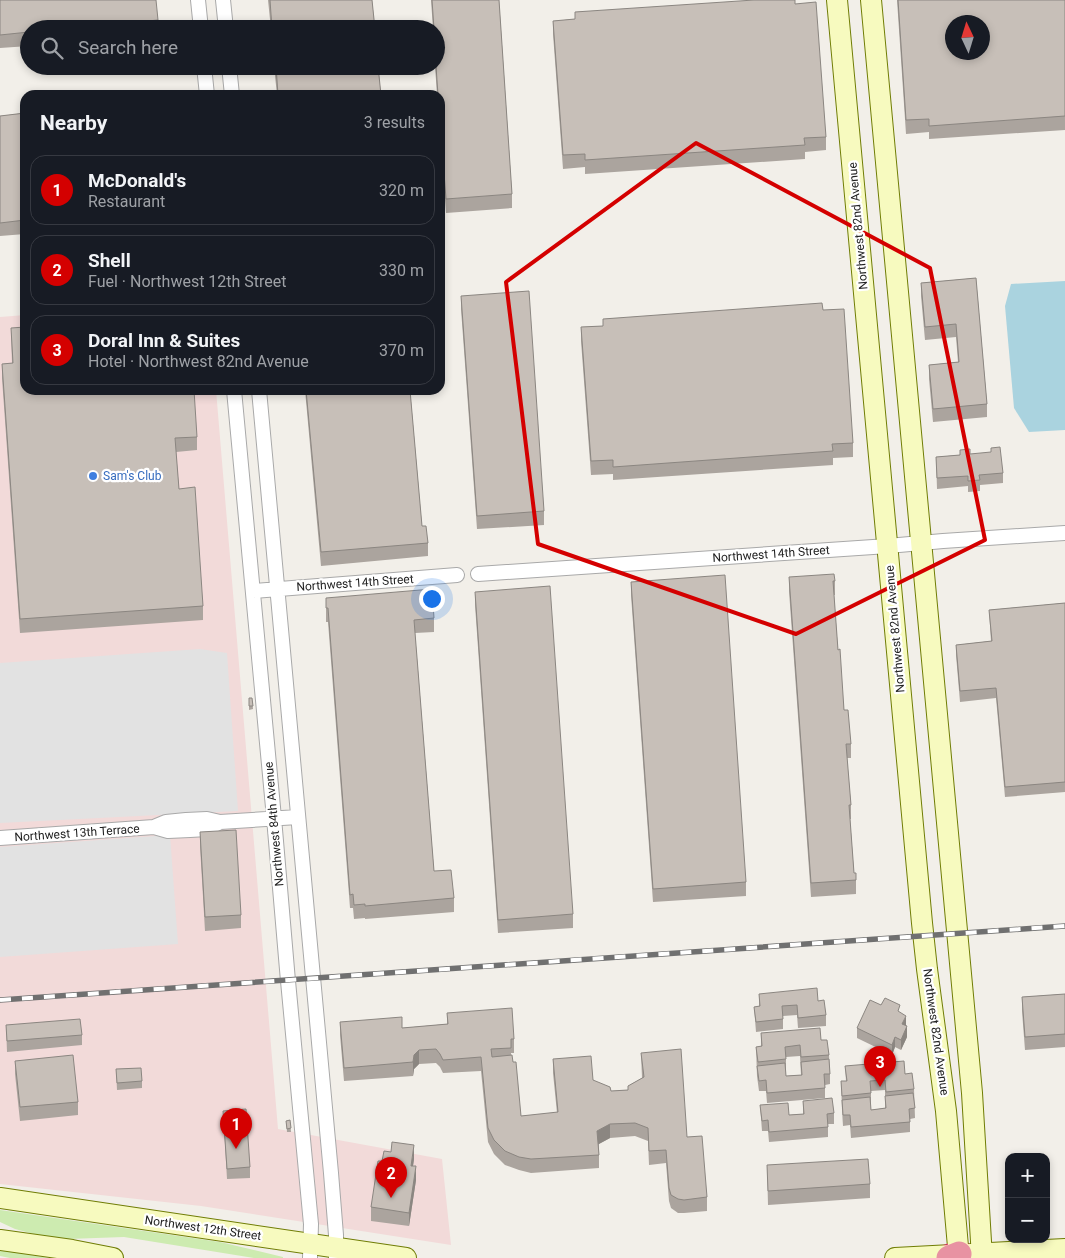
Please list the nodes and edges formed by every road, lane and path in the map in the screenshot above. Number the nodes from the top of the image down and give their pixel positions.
1 (198, 0) edge
2 (223, 0) edge
3 (837, 0) edge
4 (871, 0) edge
5 (200, 20) edge
6 (225, 20) edge
7 (205, 75) edge
8 (230, 75) edge
9 (206, 90) edge
10 (231, 90) edge
11 (235, 395) edge
12 (259, 395) edge
13 (262, 425) junction
14 (238, 427) junction
15 (1065, 533) edge
16 (921, 543) junction
17 (888, 546) junction
18 (478, 574) dead end
19 (458, 575) dead end
20 (278, 589) junction
21 (253, 591) junction
22 (298, 817) junction
23 (274, 818) junction
24 (0, 838) edge
25 (0, 1198) edge
26 (0, 1240) edge
27 (1065, 1249) edge
28 (310, 1251) edge
29 (336, 1253) edge
30 (966, 1256) edge
31 (113, 1258) edge
32 (406, 1258) edge
33 (895, 1258) edge

1 - 5 street
2 - 6 street
3 - 17 street, Northwest 82nd Avenue
4 - 16 street
7 - 9 street
8 - 10 street
11 - 14 street, Northwest 84th Avenue
12 - 13 street, Northwest 84th Avenue
13 - 14 street
13 - 20 street, Northwest 84th Avenue
14 - 21 street, Northwest 84th Avenue
15 - 16 street, Northwest 14th Street
16 - 17 street, Northwest 14th Street
16 - 30 street
17 - 18 street, Northwest 14th Street
17 - 30 street, Northwest 82nd Avenue
19 - 20 street, Northwest 14th Street
20 - 21 street, Northwest 14th Street
20 - 22 street, Northwest 84th Avenue
21 - 23 street, Northwest 84th Avenue
22 - 23 street, Northwest 13th Terrace
22 - 29 street, Northwest 84th Avenue
23 - 24 street, Northwest 13th Terrace
23 - 28 street, Northwest 84th Avenue
25 - 28 street, Northwest 12th Street
26 - 31 street
27 - 30 street
28 - 29 street, Northwest 12th Street
29 - 32 street, Northwest 12th Street
30 - 33 street

